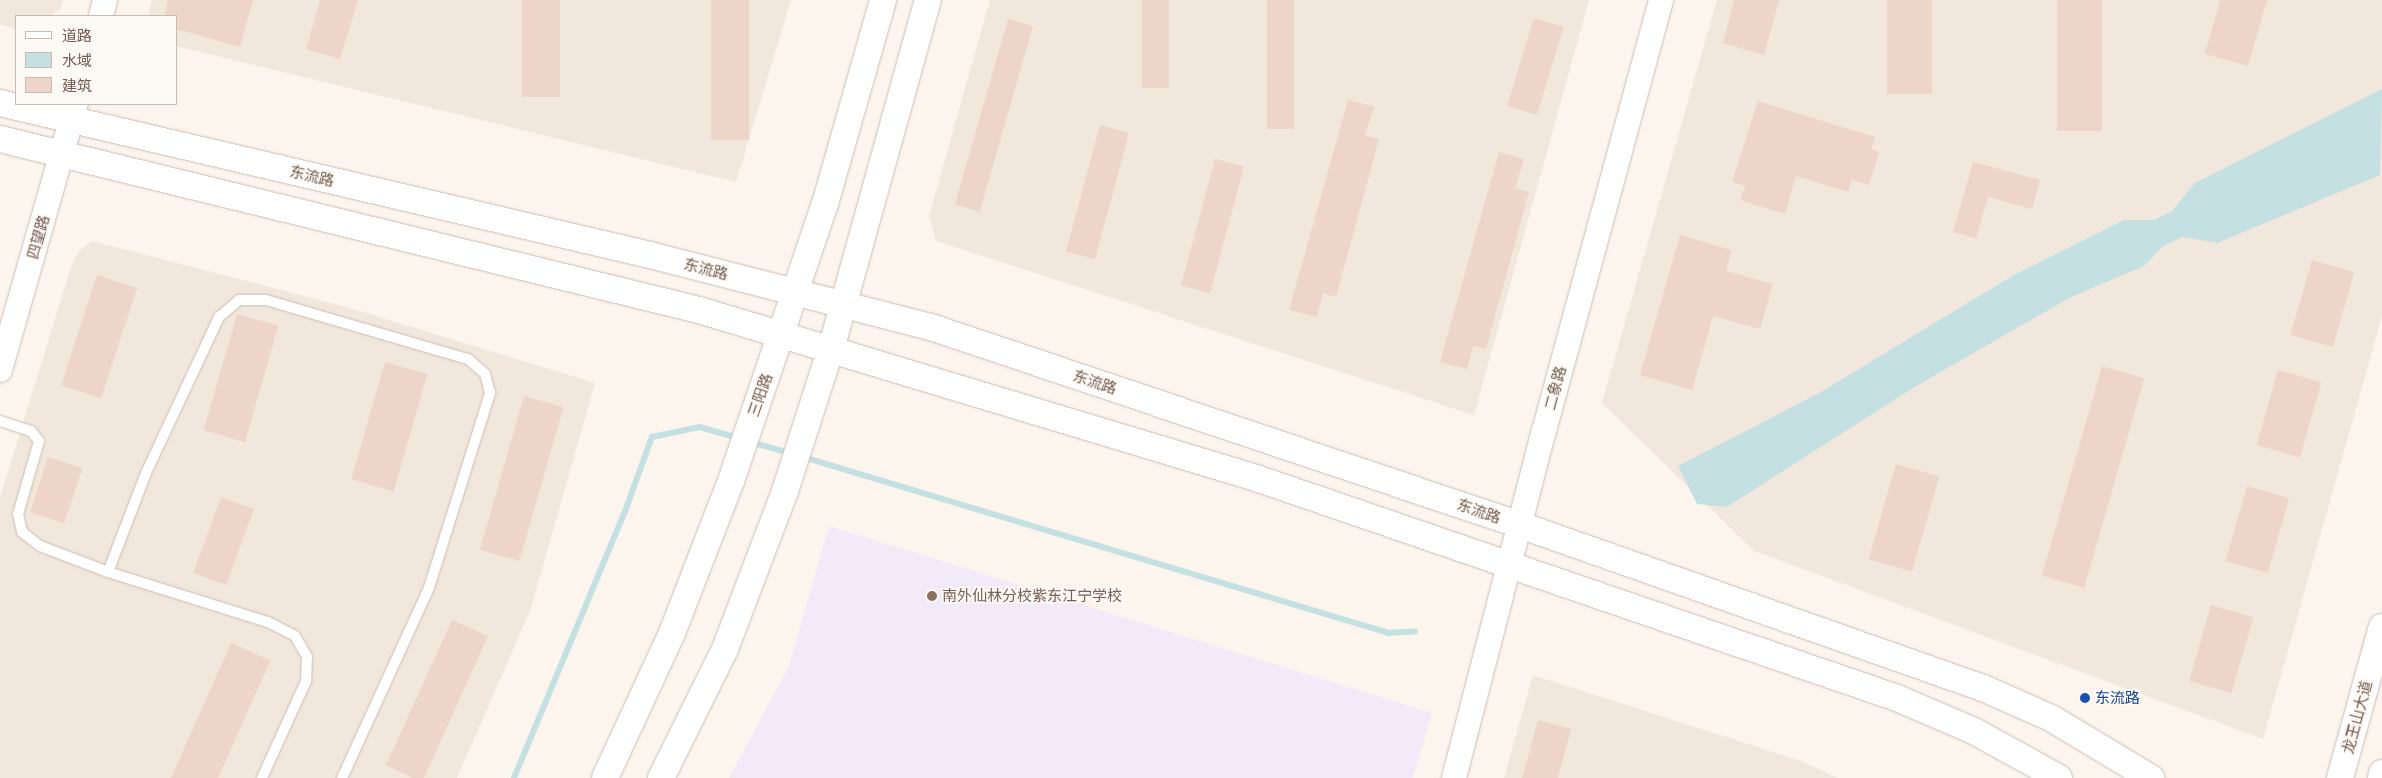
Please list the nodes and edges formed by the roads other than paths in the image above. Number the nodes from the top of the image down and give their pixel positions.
1 (105, 0) edge
2 (883, 0) edge
3 (928, 0) edge
4 (1661, 0) edge
5 (101, 15) edge
6 (0, 103) edge
7 (15, 105) edge
8 (16, 105) edge
9 (74, 112) edge
10 (0, 140) edge
11 (62, 154) junction
12 (795, 292) junction
13 (843, 304) junction
14 (780, 334) junction
15 (830, 349) junction
16 (0, 370) edge
17 (0, 421) edge
18 (1520, 525) junction
19 (1509, 565) junction
20 (108, 572) junction
21 (2382, 627) edge
22 (2382, 773) edge
23 (262, 778) edge
24 (342, 778) edge
25 (605, 778) edge
26 (662, 778) edge
27 (1454, 778) edge
28 (2059, 778) edge
29 (2151, 778) edge
30 (2340, 778) edge
31 (2381, 778) edge

1 - 5 street
2 - 12 main road, 三阳路
3 - 13 main road
4 - 18 street, 二象路
6 - 7 main road, 东流路
8 - 9 main road, 东流路
9 - 11 street, 四望路
9 - 12 main road, 东流路
10 - 11 main road
11 - 14 main road
11 - 16 street, 四望路
12 - 13 main road, 东流路
12 - 14 main road, 三阳路
13 - 15 main road
13 - 18 main road, 东流路
14 - 15 main road
14 - 25 main road, 三阳路
15 - 19 main road
15 - 26 main road
17 - 20 lane
18 - 19 street, 二象路
18 - 29 main road, 东流路
19 - 27 street, 二象路
19 - 28 main road
20 - 23 lane
20 - 24 lane
21 - 30 main road, 龙王山大道
22 - 31 main road

